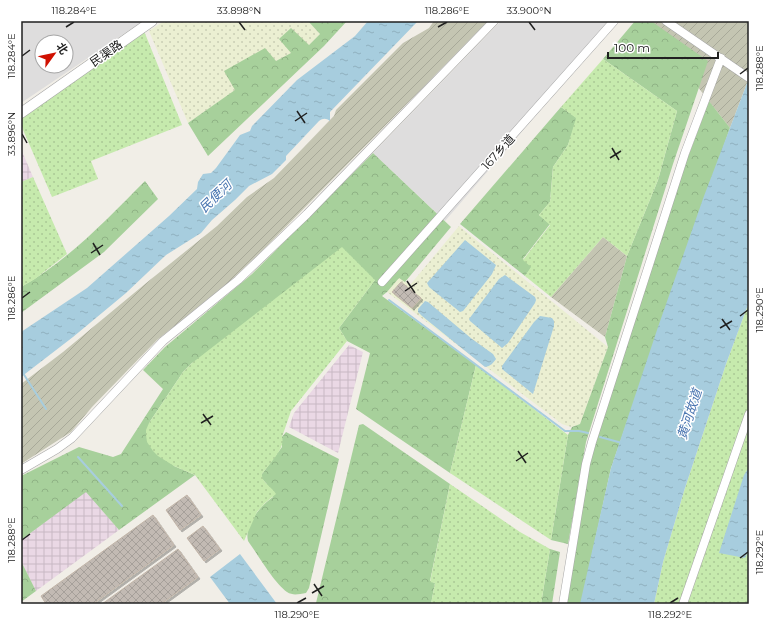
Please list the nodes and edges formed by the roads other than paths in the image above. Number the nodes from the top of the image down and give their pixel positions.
1 (494, 21) edge
2 (614, 21) edge
3 (666, 21) edge
4 (147, 22) edge
5 (721, 58) junction
6 (749, 78) edge
7 (21, 113) edge
8 (382, 282) dead end
9 (749, 414) edge
10 (21, 470) edge
11 (563, 604) edge
12 (683, 604) edge

1 - 10 street
2 - 8 street, 167乡道
3 - 5 street
4 - 7 street, 民渠路
5 - 6 street
5 - 11 street
9 - 12 street

